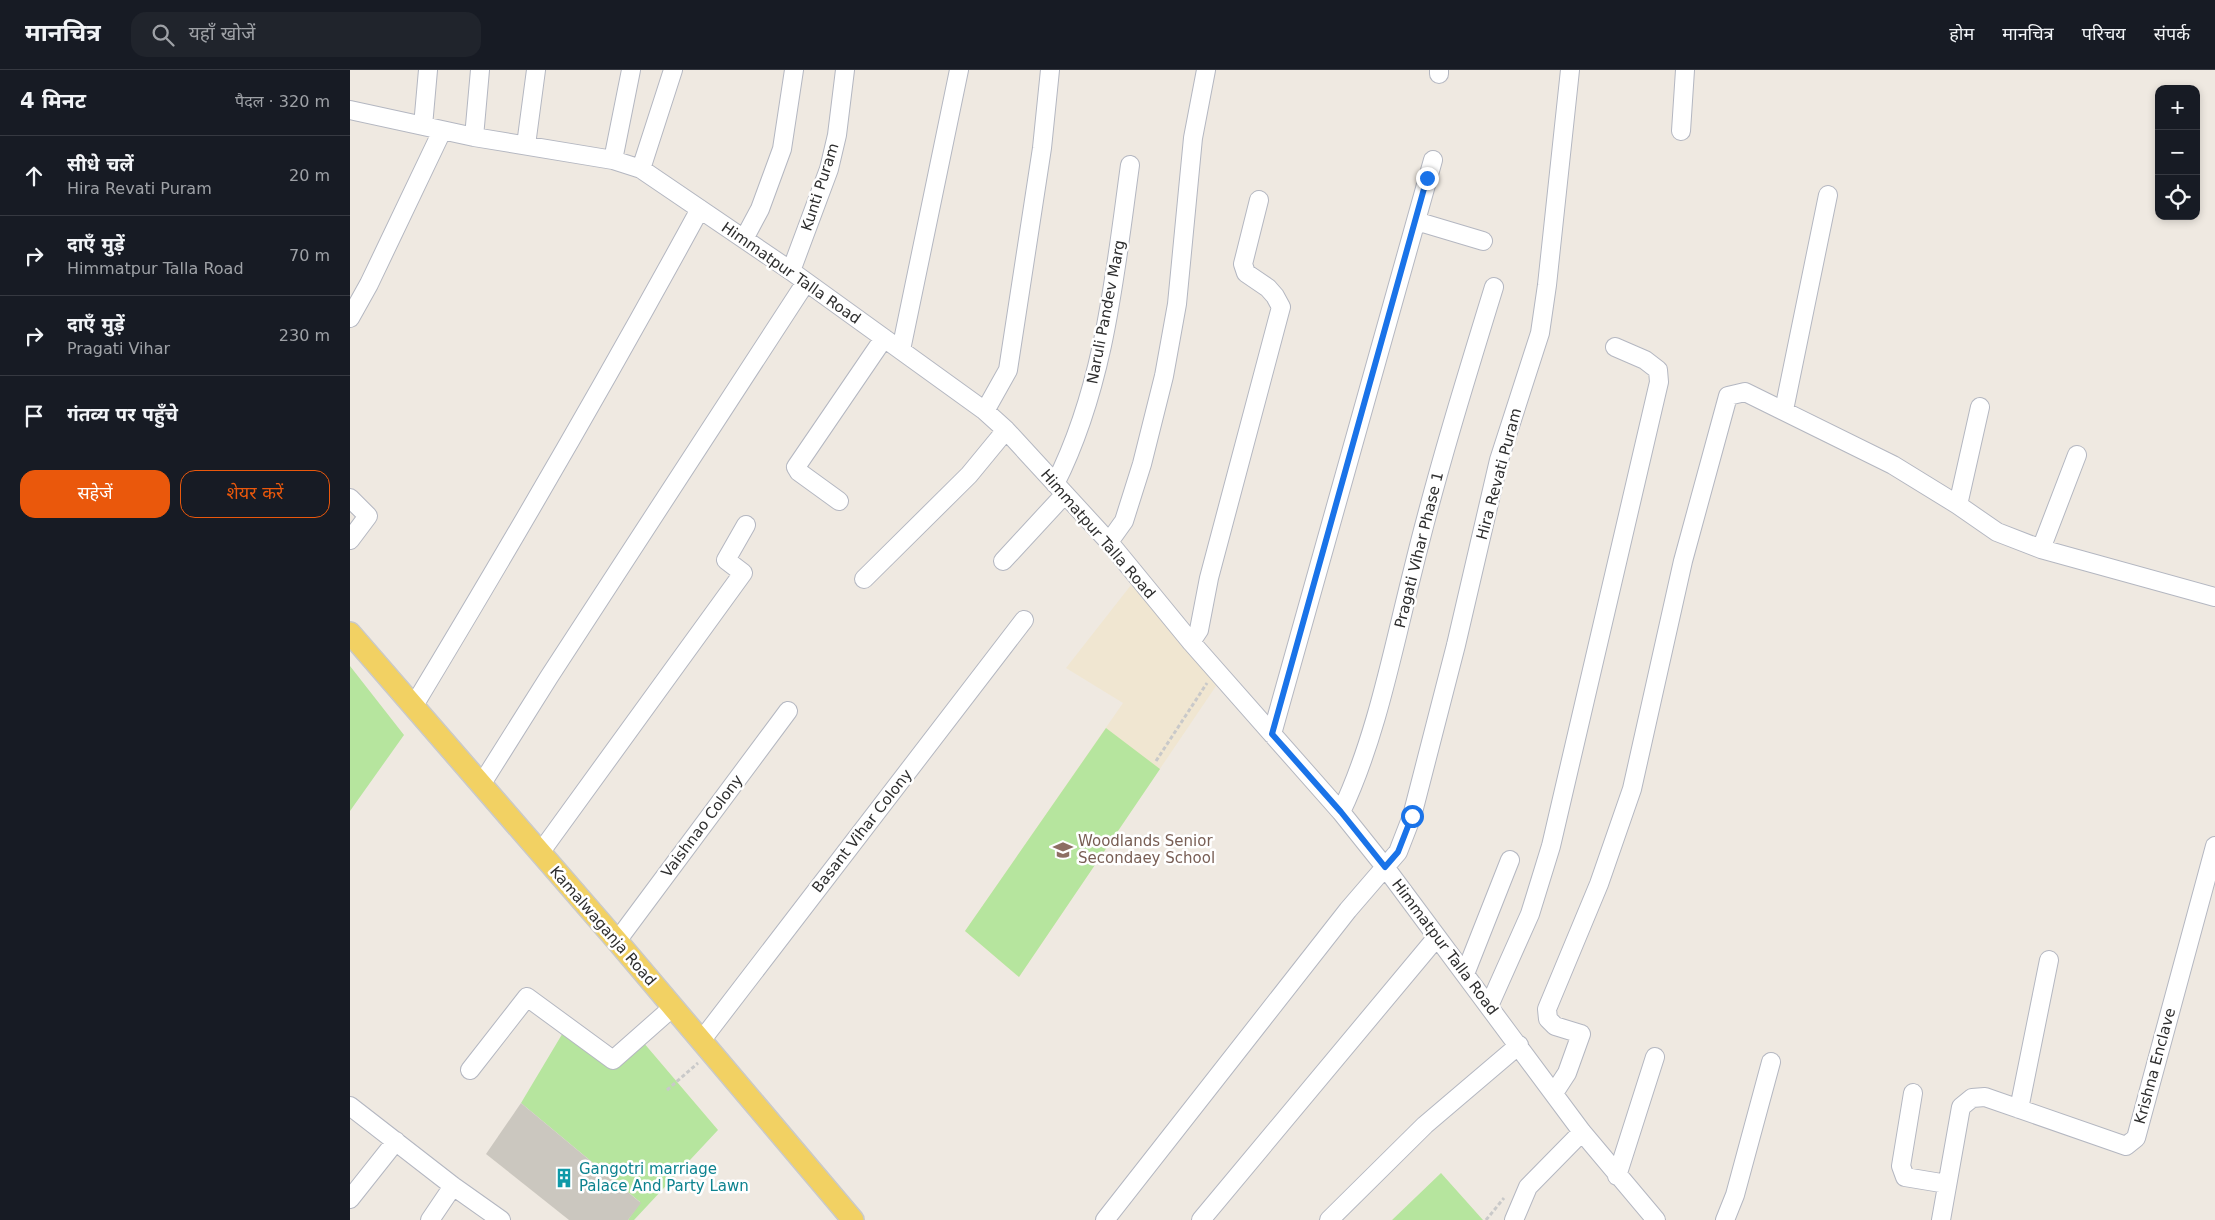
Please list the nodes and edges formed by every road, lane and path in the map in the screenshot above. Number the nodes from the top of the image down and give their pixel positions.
1 (428, 70) edge
2 (480, 70) edge
3 (536, 70) edge
4 (631, 70) edge
5 (673, 70) edge
6 (794, 70) edge
7 (845, 70) edge
8 (959, 70) edge
9 (1050, 70) edge
10 (1206, 70) edge
11 (1570, 70) edge
12 (1685, 70) edge
13 (350, 110) edge
14 (423, 126) junction
15 (442, 131) junction
16 (1681, 132) dead end
17 (474, 137) junction
18 (526, 145) junction
19 (613, 160) junction
20 (1433, 160) dead end
21 (1130, 165) dead end
22 (641, 169) junction
23 (1828, 195) dead end
24 (1259, 200) dead end
25 (700, 209) junction
26 (1416, 221) junction
27 (744, 239) junction
28 (1483, 241) dead end
29 (791, 271) junction
30 (806, 282) junction
31 (1494, 286) dead end
32 (350, 318) edge
33 (884, 338) junction
34 (1614, 346) dead end
35 (901, 350) junction
36 (1980, 407) dead end
37 (985, 410) junction
38 (1784, 410) junction
39 (1006, 430) junction
40 (2077, 455) dead end
41 (1060, 490) junction
42 (350, 498) edge
43 (839, 501) dead end
44 (1958, 505) junction
45 (746, 525) dead end
46 (350, 540) edge
47 (1108, 542) junction
48 (2041, 549) junction
49 (1003, 561) dead end
50 (864, 579) dead end
51 (2215, 597) edge
52 (1024, 620) dead end
53 (350, 633) edge
54 (1191, 642) junction
55 (1216, 670) junction
56 (413, 707) junction
57 (788, 711) dead end
58 (1272, 734) junction
59 (1156, 761) dead end
60 (481, 785) junction
61 (1341, 812) junction
62 (2215, 846) edge
63 (540, 853) junction
64 (1510, 860) dead end
65 (1385, 867) junction
66 (1436, 937) junction
67 (617, 941) junction
68 (2049, 960) dead end
69 (1465, 974) junction
70 (1489, 1006) junction
71 (673, 1007) junction
72 (1519, 1046) junction
73 (705, 1047) junction
74 (1655, 1057) dead end
75 (1771, 1062) dead end
76 (470, 1070) dead end
77 (667, 1090) dead end
78 (1554, 1093) junction
79 (1913, 1093) dead end
80 (350, 1106) edge
81 (2019, 1109) junction
82 (1582, 1132) junction
83 (396, 1141) junction
84 (1617, 1176) junction
85 (1947, 1184) junction
86 (453, 1186) junction
87 (350, 1199) edge
88 (430, 1220) edge
89 (501, 1220) edge
90 (853, 1220) edge
91 (1105, 1220) edge
92 (1202, 1220) edge
93 (1329, 1220) edge
94 (1514, 1220) edge
95 (1655, 1220) edge
96 (1725, 1220) edge
97 (1940, 1220) edge

1 - 14 street
2 - 17 street
3 - 18 street
4 - 19 street
5 - 22 street
6 - 27 street
7 - 29 street, Kunti Puram
8 - 35 street
9 - 37 street
10 - 47 street
11 - 65 street, Hira Revati Puram
12 - 16 street
13 - 14 street, Himmatpur Talla Road
14 - 15 street, Himmatpur Talla Road
15 - 17 street, Himmatpur Talla Road
15 - 32 street
17 - 18 street, Himmatpur Talla Road
18 - 19 street, Himmatpur Talla Road
19 - 22 street, Himmatpur Talla Road
20 - 26 street
21 - 41 street, Naruli Pandev Marg
22 - 25 street, Himmatpur Talla Road
23 - 38 street
24 - 54 street
25 - 27 street, Himmatpur Talla Road
25 - 56 street
26 - 28 street
26 - 58 street
27 - 29 street, Himmatpur Talla Road
29 - 30 street, Himmatpur Talla Road
30 - 33 street, Himmatpur Talla Road
30 - 60 street
31 - 61 street, Pragati Vihar Phase 1
33 - 35 street, Himmatpur Talla Road
33 - 43 street
34 - 70 street
35 - 37 street, Himmatpur Talla Road
36 - 44 street
37 - 39 street, Himmatpur Talla Road
38 - 44 street
38 - 78 street
39 - 41 street, Himmatpur Talla Road
39 - 50 street
40 - 48 street
41 - 47 street, Himmatpur Talla Road
41 - 49 street, Naruli Pandev Marg
42 - 46 street
44 - 48 street
45 - 63 street
47 - 54 street, Himmatpur Talla Road
48 - 51 street
52 - 73 street, Basant Vihar Colony
53 - 56 main road, Kamalwaganja Road
54 - 55 street, Himmatpur Talla Road
55 - 58 street, Himmatpur Talla Road
55 - 59 path
56 - 60 main road, Kamalwaganja Road
57 - 67 street, Vaishnao Colony
58 - 61 street, Himmatpur Talla Road
60 - 63 main road, Kamalwaganja Road
61 - 65 street, Himmatpur Talla Road
62 - 81 street, Krishna Enclave
63 - 67 main road, Kamalwaganja Road
64 - 69 street
65 - 66 street, Himmatpur Talla Road
65 - 91 street, Hira Revati Puram
66 - 69 street, Himmatpur Talla Road
66 - 92 street
67 - 71 main road, Kamalwaganja Road
68 - 81 street
69 - 70 street, Himmatpur Talla Road
70 - 72 street, Himmatpur Talla Road
71 - 73 main road, Kamalwaganja Road
71 - 76 street
72 - 78 street, Himmatpur Talla Road
72 - 93 street
73 - 77 path
73 - 90 main road, Kamalwaganja Road
74 - 84 street
75 - 96 street
78 - 82 street, Himmatpur Talla Road
79 - 85 street
80 - 83 street
81 - 85 street, Krishna Enclave
82 - 84 street, Himmatpur Talla Road
82 - 94 street
83 - 86 street
83 - 87 street
84 - 95 street, Himmatpur Talla Road
85 - 97 street, Krishna Enclave
86 - 88 street
86 - 89 street

